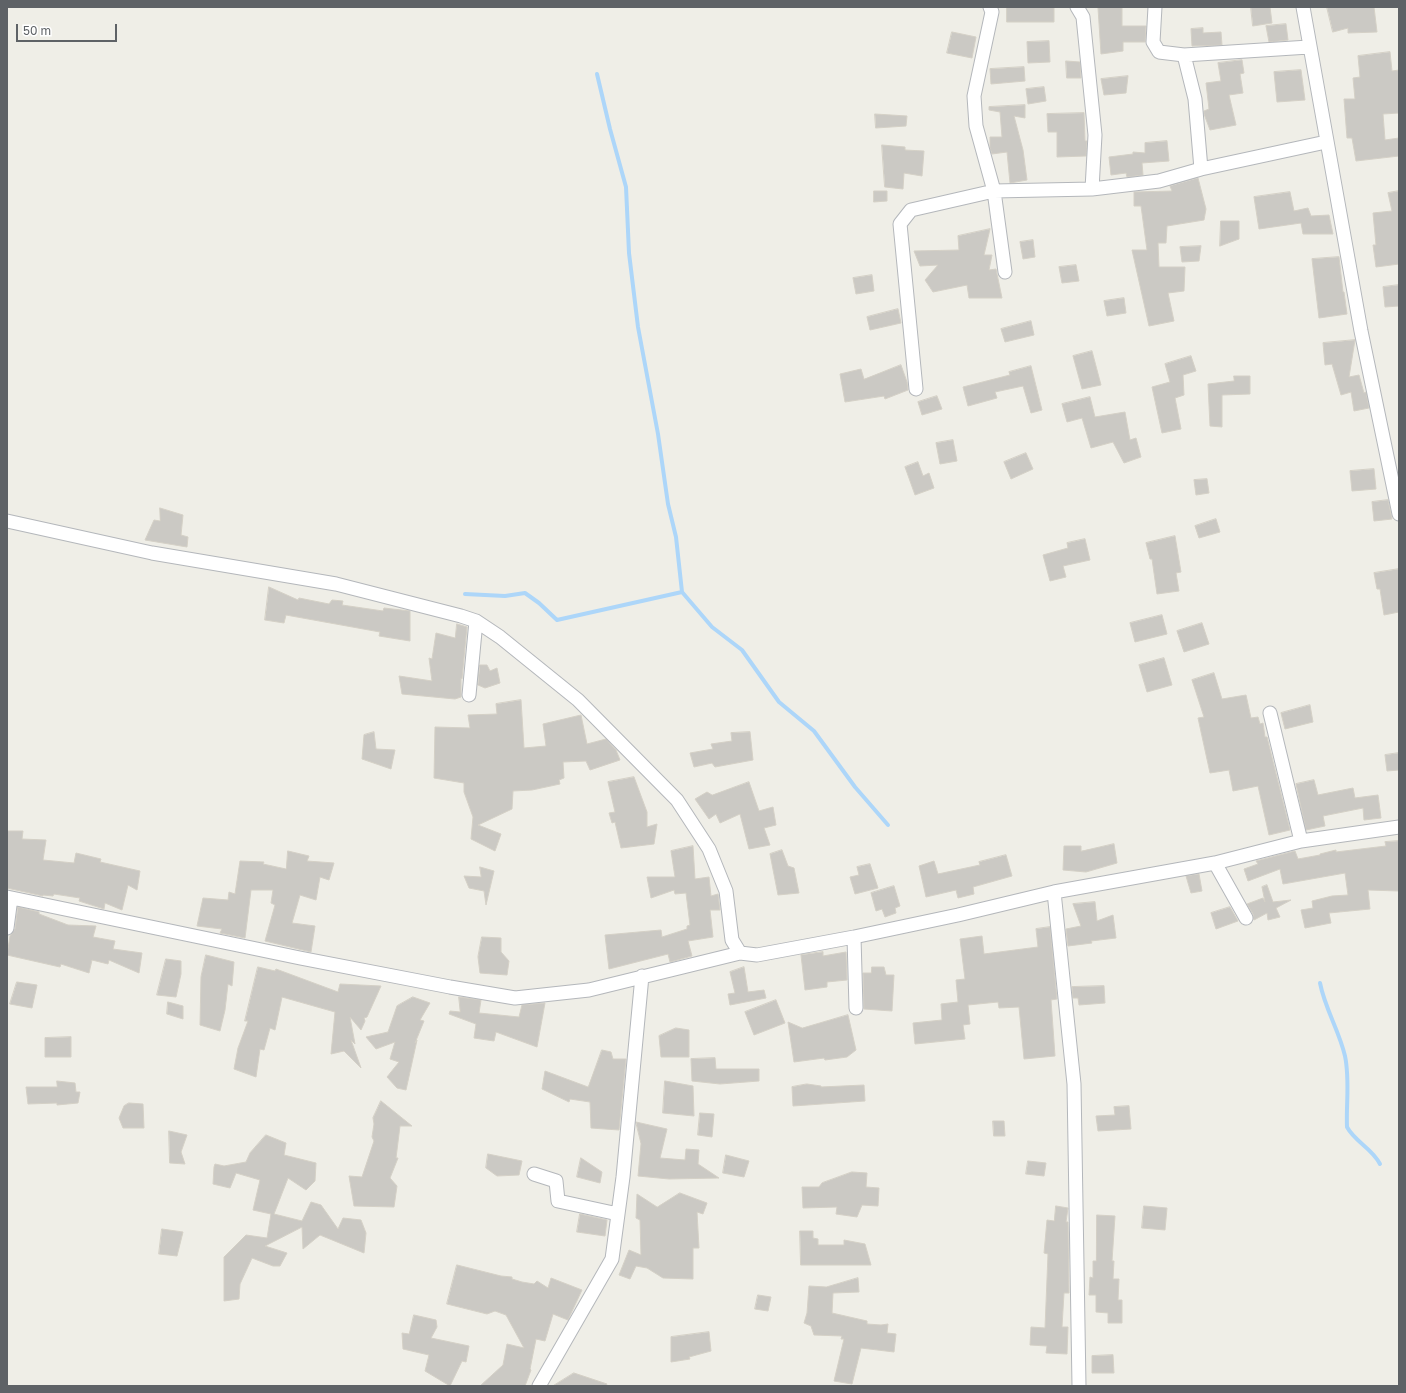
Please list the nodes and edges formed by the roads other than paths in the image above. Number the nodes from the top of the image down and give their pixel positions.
1 (990, 7) edge
2 (1078, 7) edge
3 (1155, 7) edge
4 (1303, 7) edge
5 (1309, 47) junction
6 (1184, 55) junction
7 (1326, 142) junction
8 (1201, 169) junction
9 (1092, 189) junction
10 (994, 191) junction
11 (1005, 272) dead end
12 (916, 389) dead end
13 (1399, 514) edge
14 (7, 521) edge
15 (476, 621) junction
16 (469, 695) dead end
17 (1270, 713) dead end
18 (1399, 827) edge
19 (1301, 841) junction
20 (1216, 863) junction
21 (1054, 892) junction
22 (9, 897) edge
23 (1246, 918) dead end
24 (7, 928) edge
25 (854, 936) junction
26 (740, 953) junction
27 (642, 976) junction
28 (856, 1008) dead end
29 (534, 1174) dead end
30 (618, 1214) junction
31 (539, 1386) edge
32 (1079, 1386) edge

1 - 10 street
2 - 9 street
3 - 6 street
4 - 5 street
5 - 6 street
5 - 7 street
6 - 8 street
7 - 8 street
7 - 13 street
8 - 9 street
9 - 10 street
10 - 11 street
10 - 12 street
14 - 15 street
15 - 16 street
15 - 26 street
17 - 19 street
18 - 19 street
19 - 20 street
20 - 21 street
20 - 23 street
21 - 25 street
21 - 32 street
22 - 24 street
22 - 27 street
25 - 26 street
25 - 28 street
26 - 27 street
27 - 30 street
29 - 30 street
30 - 31 street

